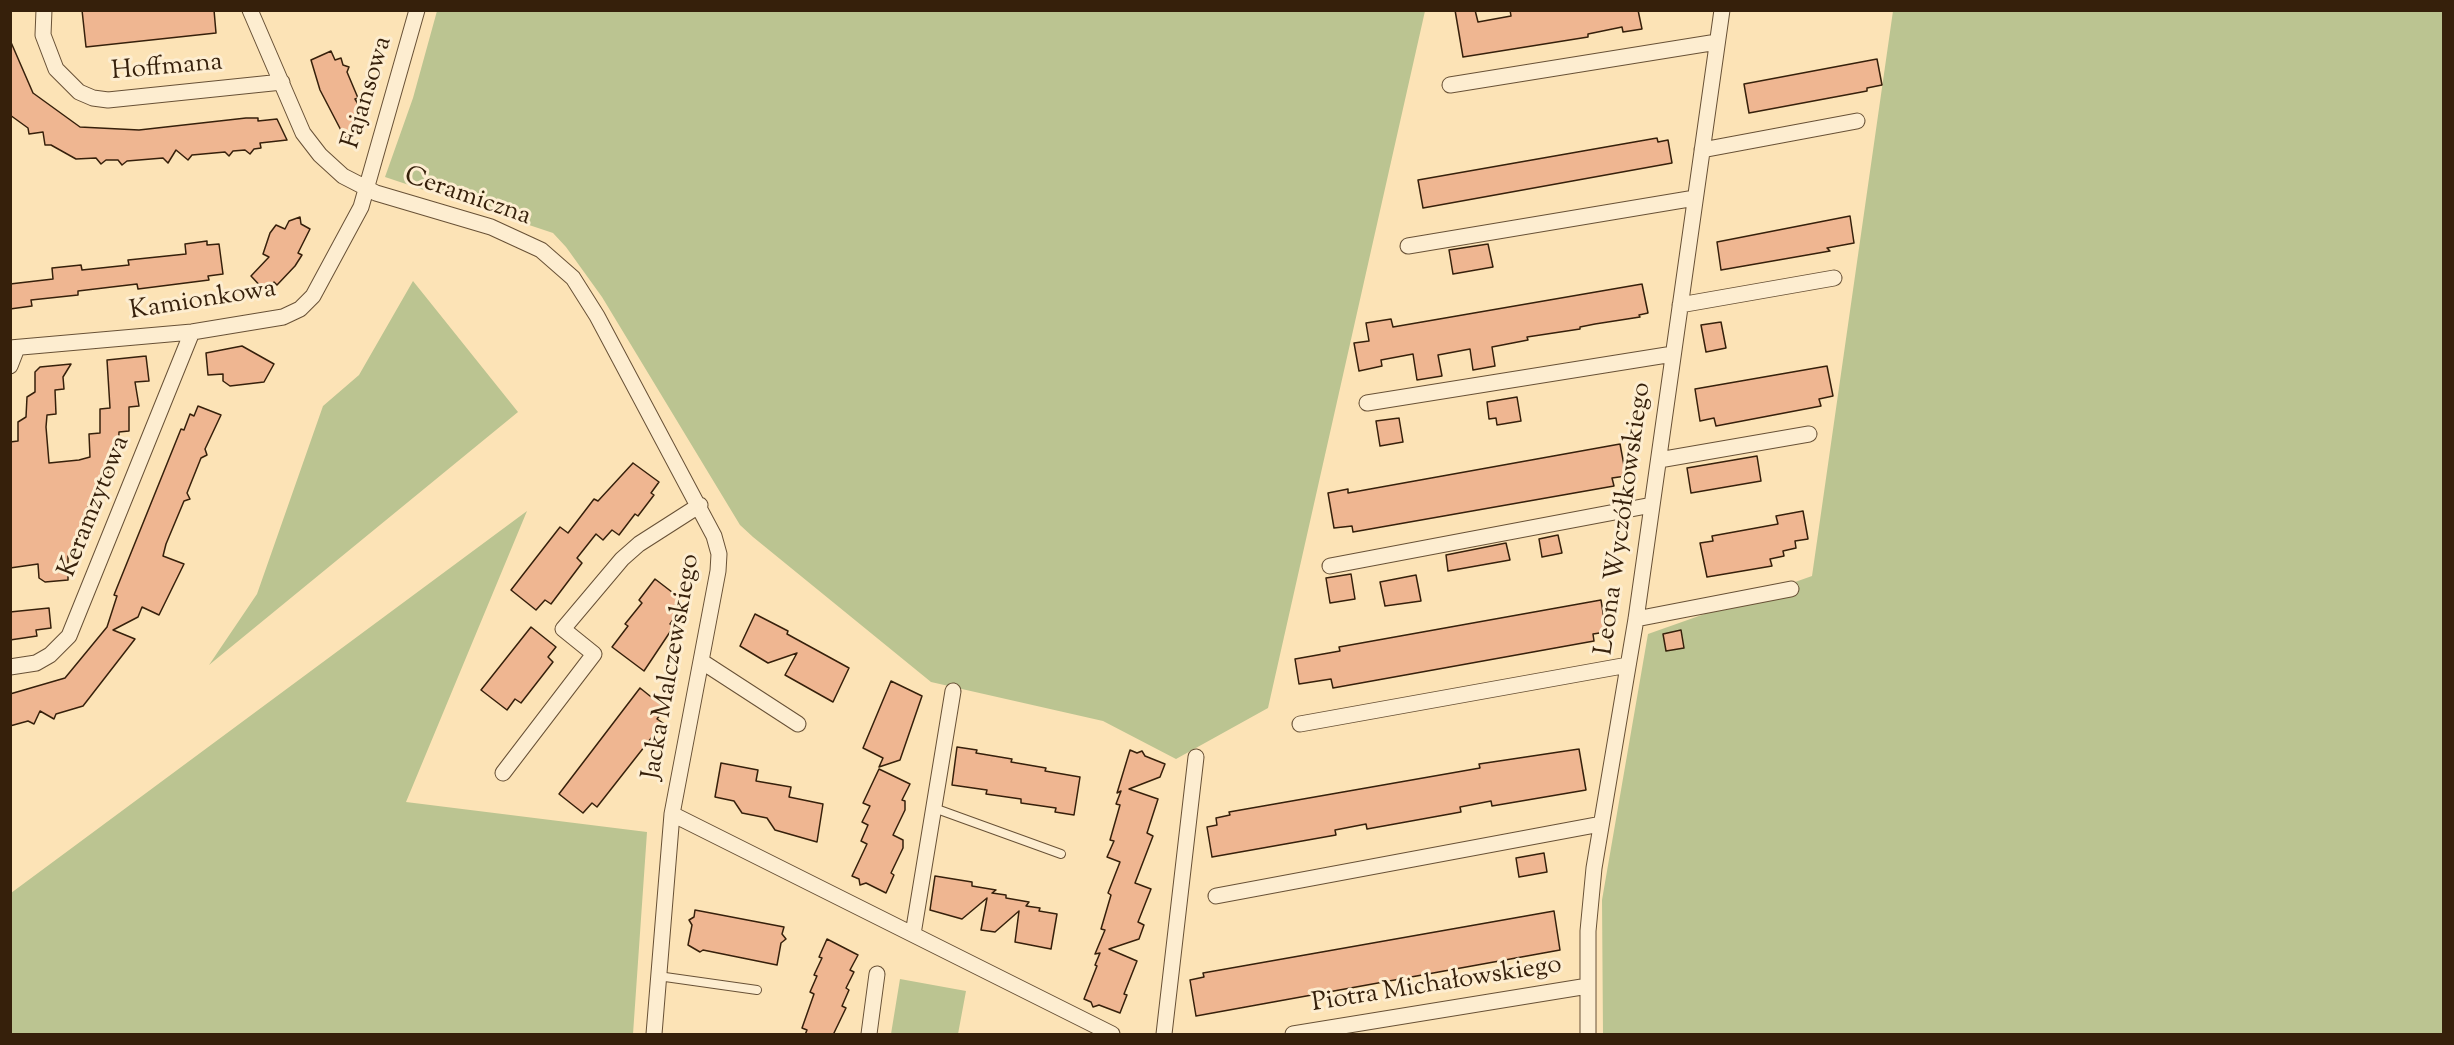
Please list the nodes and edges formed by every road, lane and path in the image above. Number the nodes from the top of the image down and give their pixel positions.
1 (44, 10) edge
2 (250, 10) edge
3 (417, 10) edge
4 (1722, 10) edge
5 (1717, 42) junction
6 (282, 82) junction
7 (1450, 85) dead end
8 (1857, 122) dead end
9 (1702, 150) junction
10 (365, 188) junction
11 (1695, 198) junction
12 (1408, 246) dead end
13 (1834, 278) dead end
14 (1680, 305) junction
15 (192, 332) junction
16 (14, 348) edge
17 (1673, 354) junction
18 (10, 366) edge
19 (1367, 403) dead end
20 (1809, 434) dead end
21 (1659, 460) junction
22 (1652, 505) junction
23 (700, 506) junction
24 (1330, 567) dead end
25 (1791, 589) dead end
26 (1636, 619) junction
27 (701, 661) junction
28 (1628, 665) junction
29 (10, 667) edge
30 (953, 691) dead end
31 (798, 724) dead end
32 (1300, 724) dead end
33 (1196, 758) dead end
34 (503, 773) dead end
35 (934, 808) junction
36 (672, 814) junction
37 (1601, 824) junction
38 (1061, 854) dead end
39 (1216, 896) dead end
40 (913, 934) junction
41 (877, 974) dead end
42 (657, 976) junction
43 (1588, 986) junction
44 (757, 990) dead end
45 (654, 1035) edge
46 (869, 1035) edge
47 (1112, 1035) edge
48 (1164, 1035) edge
49 (1293, 1035) edge
50 (1588, 1035) edge

1 - 6 street, Hoffmana
2 - 6 street, Ceramiczna
3 - 10 street, Fajansowa
4 - 5 street, Leona Wyczółkowskiego
5 - 7 street
5 - 9 street, Leona Wyczółkowskiego
6 - 10 street, Ceramiczna
8 - 9 street
9 - 11 street, Leona Wyczółkowskiego
10 - 15 street, Kamionkowa
10 - 23 street, Ceramiczna
11 - 12 street
11 - 14 street, Leona Wyczółkowskiego
13 - 14 street
14 - 17 street, Leona Wyczółkowskiego
15 - 16 street, Kamionkowa
15 - 29 street, Keramzytowa
16 - 18 street
17 - 19 street
17 - 21 street, Leona Wyczółkowskiego
20 - 21 street
21 - 22 street, Leona Wyczółkowskiego
22 - 24 street
22 - 26 street, Leona Wyczółkowskiego
23 - 27 street, Jacka Malczewskiego
23 - 34 street, Jacka Malczewskiego
25 - 26 street
26 - 28 street, Leona Wyczółkowskiego
27 - 31 street
27 - 36 street, Jacka Malczewskiego
28 - 32 street
28 - 37 street, Leona Wyczółkowskiego
30 - 35 street
33 - 48 street
35 - 38 lane
35 - 40 street
36 - 40 street
36 - 42 street, Jacka Malczewskiego
37 - 39 street
37 - 43 street, Leona Wyczółkowskiego
40 - 47 street
41 - 46 street
42 - 44 lane
42 - 45 street, Jacka Malczewskiego
43 - 49 street, Piotra Michałowskiego
43 - 50 street, Leona Wyczółkowskiego

